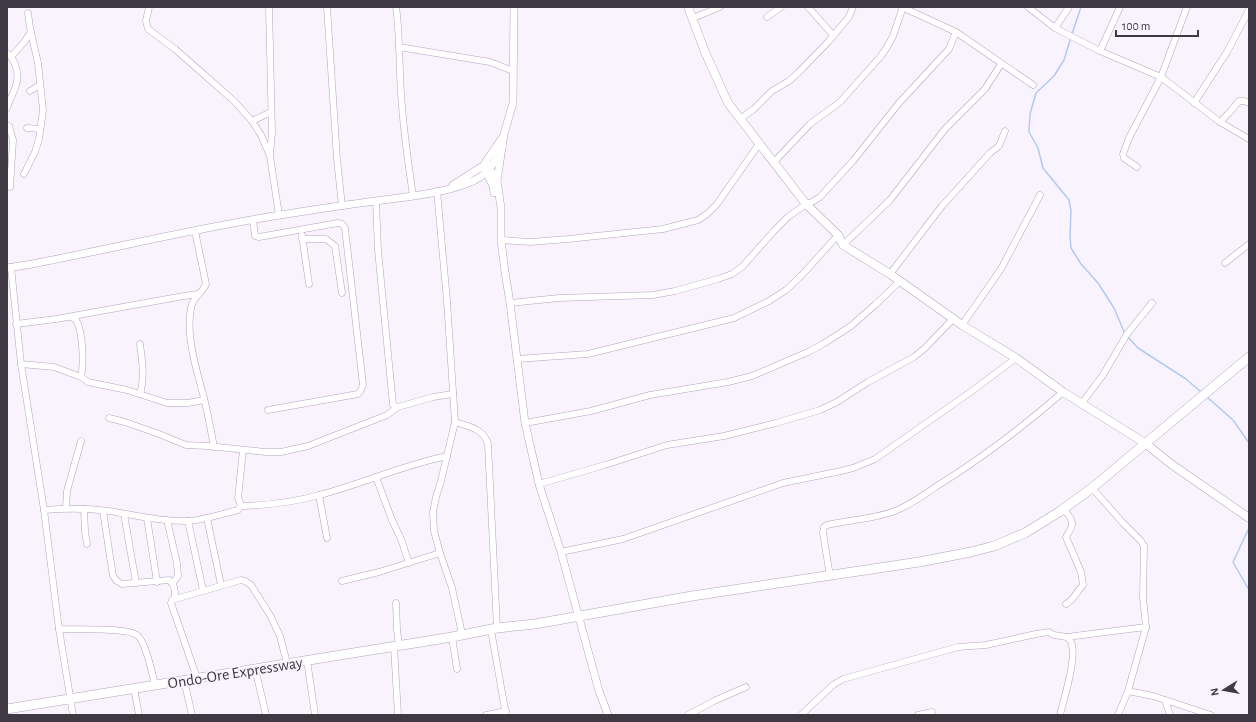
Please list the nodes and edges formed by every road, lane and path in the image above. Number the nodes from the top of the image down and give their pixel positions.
1 (149, 7) edge
2 (269, 7) edge
3 (327, 7) edge
4 (396, 7) edge
5 (514, 7) edge
6 (688, 7) edge
7 (720, 7) edge
8 (781, 7) edge
9 (808, 7) edge
10 (853, 7) edge
11 (903, 7) edge
12 (1028, 7) edge
13 (1069, 7) edge
14 (1120, 7) edge
15 (1187, 7) edge
16 (1249, 10) edge
17 (28, 13) dead end
18 (767, 17) dead end
19 (693, 18) junction
20 (1055, 28) junction
21 (31, 32) junction
22 (956, 32) junction
23 (833, 35) junction
24 (400, 47) junction
25 (1100, 51) junction
26 (9, 55) edge
27 (1001, 64) junction
28 (513, 71) junction
29 (1161, 77) junction
30 (40, 85) junction
31 (1033, 85) dead end
32 (30, 91) dead end
33 (1194, 103) junction
34 (1249, 103) edge
35 (7, 108) edge
36 (271, 112) junction
37 (740, 119) junction
38 (252, 122) junction
39 (1220, 122) junction
40 (7, 126) edge
41 (27, 128) dead end
42 (40, 129) junction
43 (1005, 131) dead end
44 (504, 134) junction
45 (1249, 139) edge
46 (759, 144) junction
47 (502, 147) junction
48 (270, 156) junction
49 (774, 162) junction
50 (487, 167) junction
51 (1137, 167) dead end
52 (24, 174) dead end
53 (469, 183) junction
54 (495, 183) junction
55 (10, 188) dead end
56 (448, 189) junction
57 (437, 191) junction
58 (1040, 195) dead end
59 (413, 196) junction
60 (376, 201) junction
61 (806, 204) junction
62 (342, 206) junction
63 (279, 215) junction
64 (253, 220) junction
65 (301, 230) junction
66 (196, 231) junction
67 (838, 235) junction
68 (302, 239) junction
69 (501, 240) junction
70 (1249, 244) edge
71 (843, 245) junction
72 (1226, 263) dead end
73 (9, 267) edge
74 (890, 274) junction
75 (900, 281) junction
76 (309, 284) dead end
77 (342, 293) dead end
78 (198, 294) junction
79 (510, 303) junction
80 (1152, 303) dead end
81 (71, 317) junction
82 (952, 318) junction
83 (16, 324) junction
84 (962, 325) junction
85 (140, 344) dead end
86 (1249, 357) edge
87 (1016, 358) junction
88 (517, 359) junction
89 (21, 364) junction
90 (81, 377) junction
91 (1063, 392) junction
92 (140, 394) junction
93 (453, 394) junction
94 (204, 400) junction
95 (1082, 403) junction
96 (398, 407) junction
97 (268, 410) dead end
98 (109, 418) dead end
99 (455, 422) junction
100 (525, 423) junction
101 (81, 441) dead end
102 (1145, 443) junction
103 (214, 447) junction
104 (242, 450) junction
105 (447, 456) junction
106 (376, 477) junction
107 (539, 484) junction
108 (1092, 488) junction
109 (319, 495) junction
110 (240, 505) junction
111 (66, 508) junction
112 (84, 509) junction
113 (1064, 509) junction
114 (44, 510) junction
115 (103, 511) junction
116 (124, 514) junction
117 (1249, 517) edge
118 (146, 518) junction
119 (207, 518) junction
120 (167, 520) junction
121 (188, 521) junction
122 (327, 538) dead end
123 (87, 544) dead end
124 (561, 552) junction
125 (440, 553) junction
126 (409, 563) junction
127 (830, 576) junction
128 (342, 581) dead end
129 (157, 582) junction
130 (136, 583) junction
131 (173, 583) junction
132 (221, 586) junction
133 (203, 590) junction
134 (175, 598) junction
135 (396, 603) dead end
136 (1066, 604) dead end
137 (580, 616) junction
138 (1146, 627) junction
139 (59, 629) junction
140 (494, 629) junction
141 (462, 634) junction
142 (452, 637) junction
143 (1067, 637) junction
144 (396, 646) junction
145 (307, 660) junction
146 (287, 663) junction
147 (255, 668) junction
148 (457, 668) dead end
149 (197, 678) junction
150 (184, 680) junction
151 (155, 685) junction
152 (746, 687) dead end
153 (134, 688) junction
154 (1128, 691) junction
155 (70, 699) junction
156 (1165, 700) junction
157 (7, 709) edge
158 (932, 712) dead end
159 (506, 713) edge
160 (73, 715) edge
161 (139, 715) edge
162 (192, 715) edge
163 (266, 715) edge
164 (315, 715) edge
165 (398, 715) edge
166 (486, 715) edge
167 (608, 715) edge
168 (688, 715) edge
169 (801, 715) edge
170 (918, 715) edge
171 (1060, 715) edge
172 (1118, 715) edge
173 (1170, 715) edge
174 (1211, 715) edge

1 - 38 street
2 - 36 street
3 - 62 street
4 - 24 street
5 - 28 street
6 - 19 main road
7 - 19 street
8 - 18 street
9 - 23 street
10 - 23 street
11 - 22 street
11 - 49 street
12 - 20 street
13 - 20 street
14 - 25 street
15 - 29 street
16 - 33 street
17 - 21 street
19 - 37 main road
20 - 25 street
21 - 26 street
21 - 30 street
22 - 27 street
22 - 61 street
23 - 37 street
24 - 28 street
24 - 59 street
25 - 29 street
26 - 35 street
27 - 31 street
27 - 71 street
28 - 44 street
29 - 33 street
29 - 51 street
30 - 32 street
30 - 42 street
33 - 39 street
34 - 39 street
36 - 38 street
36 - 48 street
37 - 46 main road
38 - 48 street
39 - 45 street
40 - 55 street
41 - 42 street
42 - 52 street
43 - 74 street
44 - 47 street
44 - 50 street
46 - 49 main road
46 - 69 street
47 - 50 street
47 - 54 street
48 - 63 street
49 - 61 main road
50 - 53 street
50 - 54 street
50 - 56 street
53 - 54 street
53 - 56 street
54 - 69 street
56 - 57 street
57 - 59 street
57 - 93 street
58 - 84 street
59 - 60 street
60 - 62 street
60 - 96 street
61 - 67 main road
61 - 79 street
62 - 63 street
63 - 64 street
64 - 65 street
64 - 66 street
65 - 68 street
65 - 97 street
66 - 73 street
66 - 78 street
67 - 71 main road
67 - 88 street
68 - 76 street
68 - 77 street
69 - 79 street
70 - 72 street
71 - 74 main road
73 - 83 street
74 - 75 main road
75 - 82 main road
75 - 100 street
78 - 81 street
78 - 94 street
79 - 88 street
80 - 95 street
81 - 83 street
81 - 90 street
82 - 84 main road
82 - 107 street
83 - 89 street
84 - 87 main road
85 - 92 street
86 - 102 main road, Ondo-Ore Expressway
87 - 91 main road
87 - 124 street
88 - 100 street
89 - 90 street
89 - 114 street
90 - 92 street
91 - 95 main road
91 - 127 street
92 - 94 street
93 - 96 street
93 - 99 street
94 - 103 street
95 - 102 main road
96 - 104 street
98 - 103 street
99 - 105 street
99 - 140 street
100 - 107 street
101 - 111 street
102 - 108 main road, Ondo-Ore Expressway
102 - 117 main road
103 - 104 street
104 - 110 street
105 - 106 street
105 - 125 street
106 - 109 street
106 - 126 street
107 - 124 street
108 - 113 main road, Ondo-Ore Expressway
108 - 138 street
109 - 110 street
109 - 122 street
110 - 119 street
111 - 112 street
111 - 114 street
112 - 115 street
112 - 123 street
113 - 127 main road, Ondo-Ore Expressway
113 - 136 street
114 - 139 street
115 - 116 street
115 - 130 street
116 - 118 street
116 - 130 street
118 - 120 street
118 - 129 street
119 - 121 street
119 - 132 street
120 - 121 street
120 - 131 street
121 - 133 street
124 - 137 street
125 - 126 street
125 - 141 street
126 - 128 street
127 - 137 main road, Ondo-Ore Expressway
129 - 130 street
129 - 131 street
131 - 134 street
132 - 133 street
132 - 146 street
133 - 134 street
134 - 149 street
135 - 144 street
137 - 140 main road, Ondo-Ore Expressway
137 - 167 street
138 - 143 street
138 - 154 street
139 - 151 street
139 - 155 street
140 - 141 main road, Ondo-Ore Expressway
140 - 159 street
141 - 142 main road, Ondo-Ore Expressway
142 - 144 main road, Ondo-Ore Expressway
142 - 148 street
143 - 169 street
143 - 171 street
144 - 145 main road, Ondo-Ore Expressway
144 - 165 street
145 - 146 main road, Ondo-Ore Expressway
145 - 164 street
146 - 147 main road, Ondo-Ore Expressway
147 - 149 main road, Ondo-Ore Expressway
147 - 163 street
149 - 150 main road, Ondo-Ore Expressway
150 - 151 main road, Ondo-Ore Expressway
150 - 162 street
151 - 153 main road, Ondo-Ore Expressway
152 - 168 street
153 - 155 main road, Ondo-Ore Expressway
153 - 161 street
154 - 156 street
154 - 172 street
155 - 157 main road, Ondo-Ore Expressway
155 - 160 street
156 - 173 street
156 - 174 street
158 - 170 street
159 - 166 street

